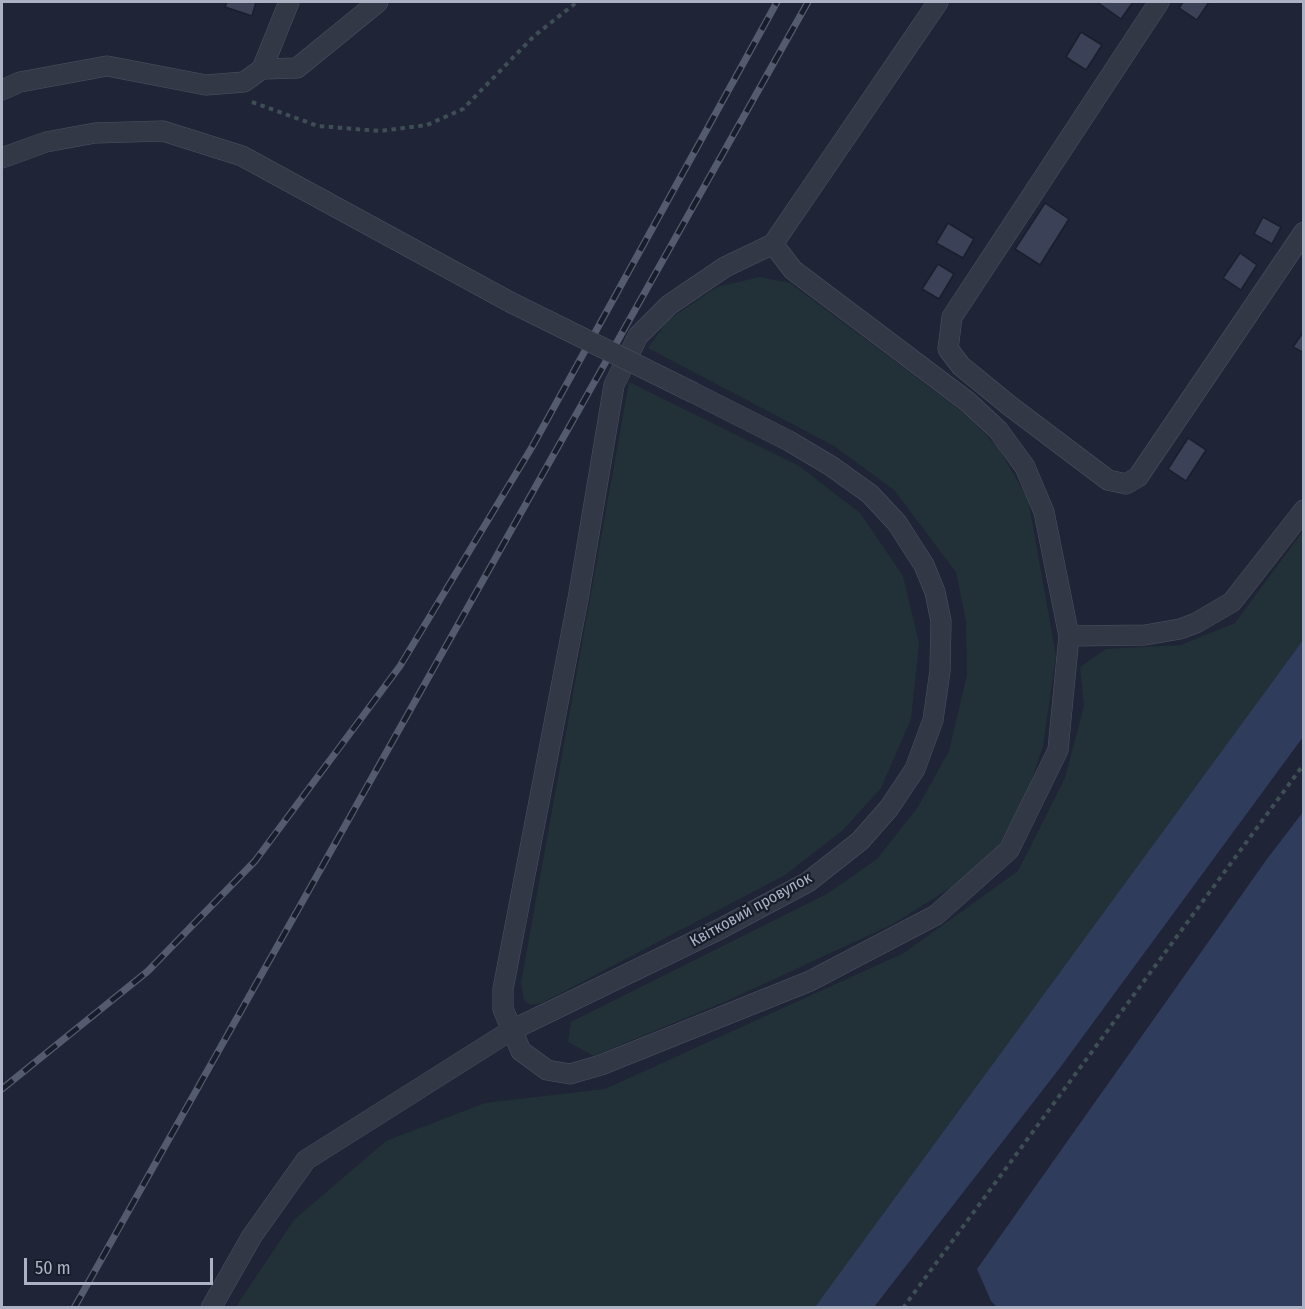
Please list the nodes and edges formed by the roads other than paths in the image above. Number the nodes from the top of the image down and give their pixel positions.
1 (289, 2) edge
2 (378, 2) edge
3 (938, 2) edge
4 (1159, 2) edge
5 (262, 69) junction
6 (2, 90) edge
7 (2, 158) edge
8 (1304, 232) edge
9 (773, 244) junction
10 (1304, 510) edge
11 (1069, 636) junction
12 (510, 1031) junction
13 (211, 1308) edge

1 - 5 street
2 - 5 street
3 - 9 street
4 - 8 street
5 - 6 street
7 - 12 street, Квітковий провулок, bridge
9 - 11 street
9 - 12 street
10 - 11 street
11 - 12 street
12 - 13 street, Квітковий провулок

